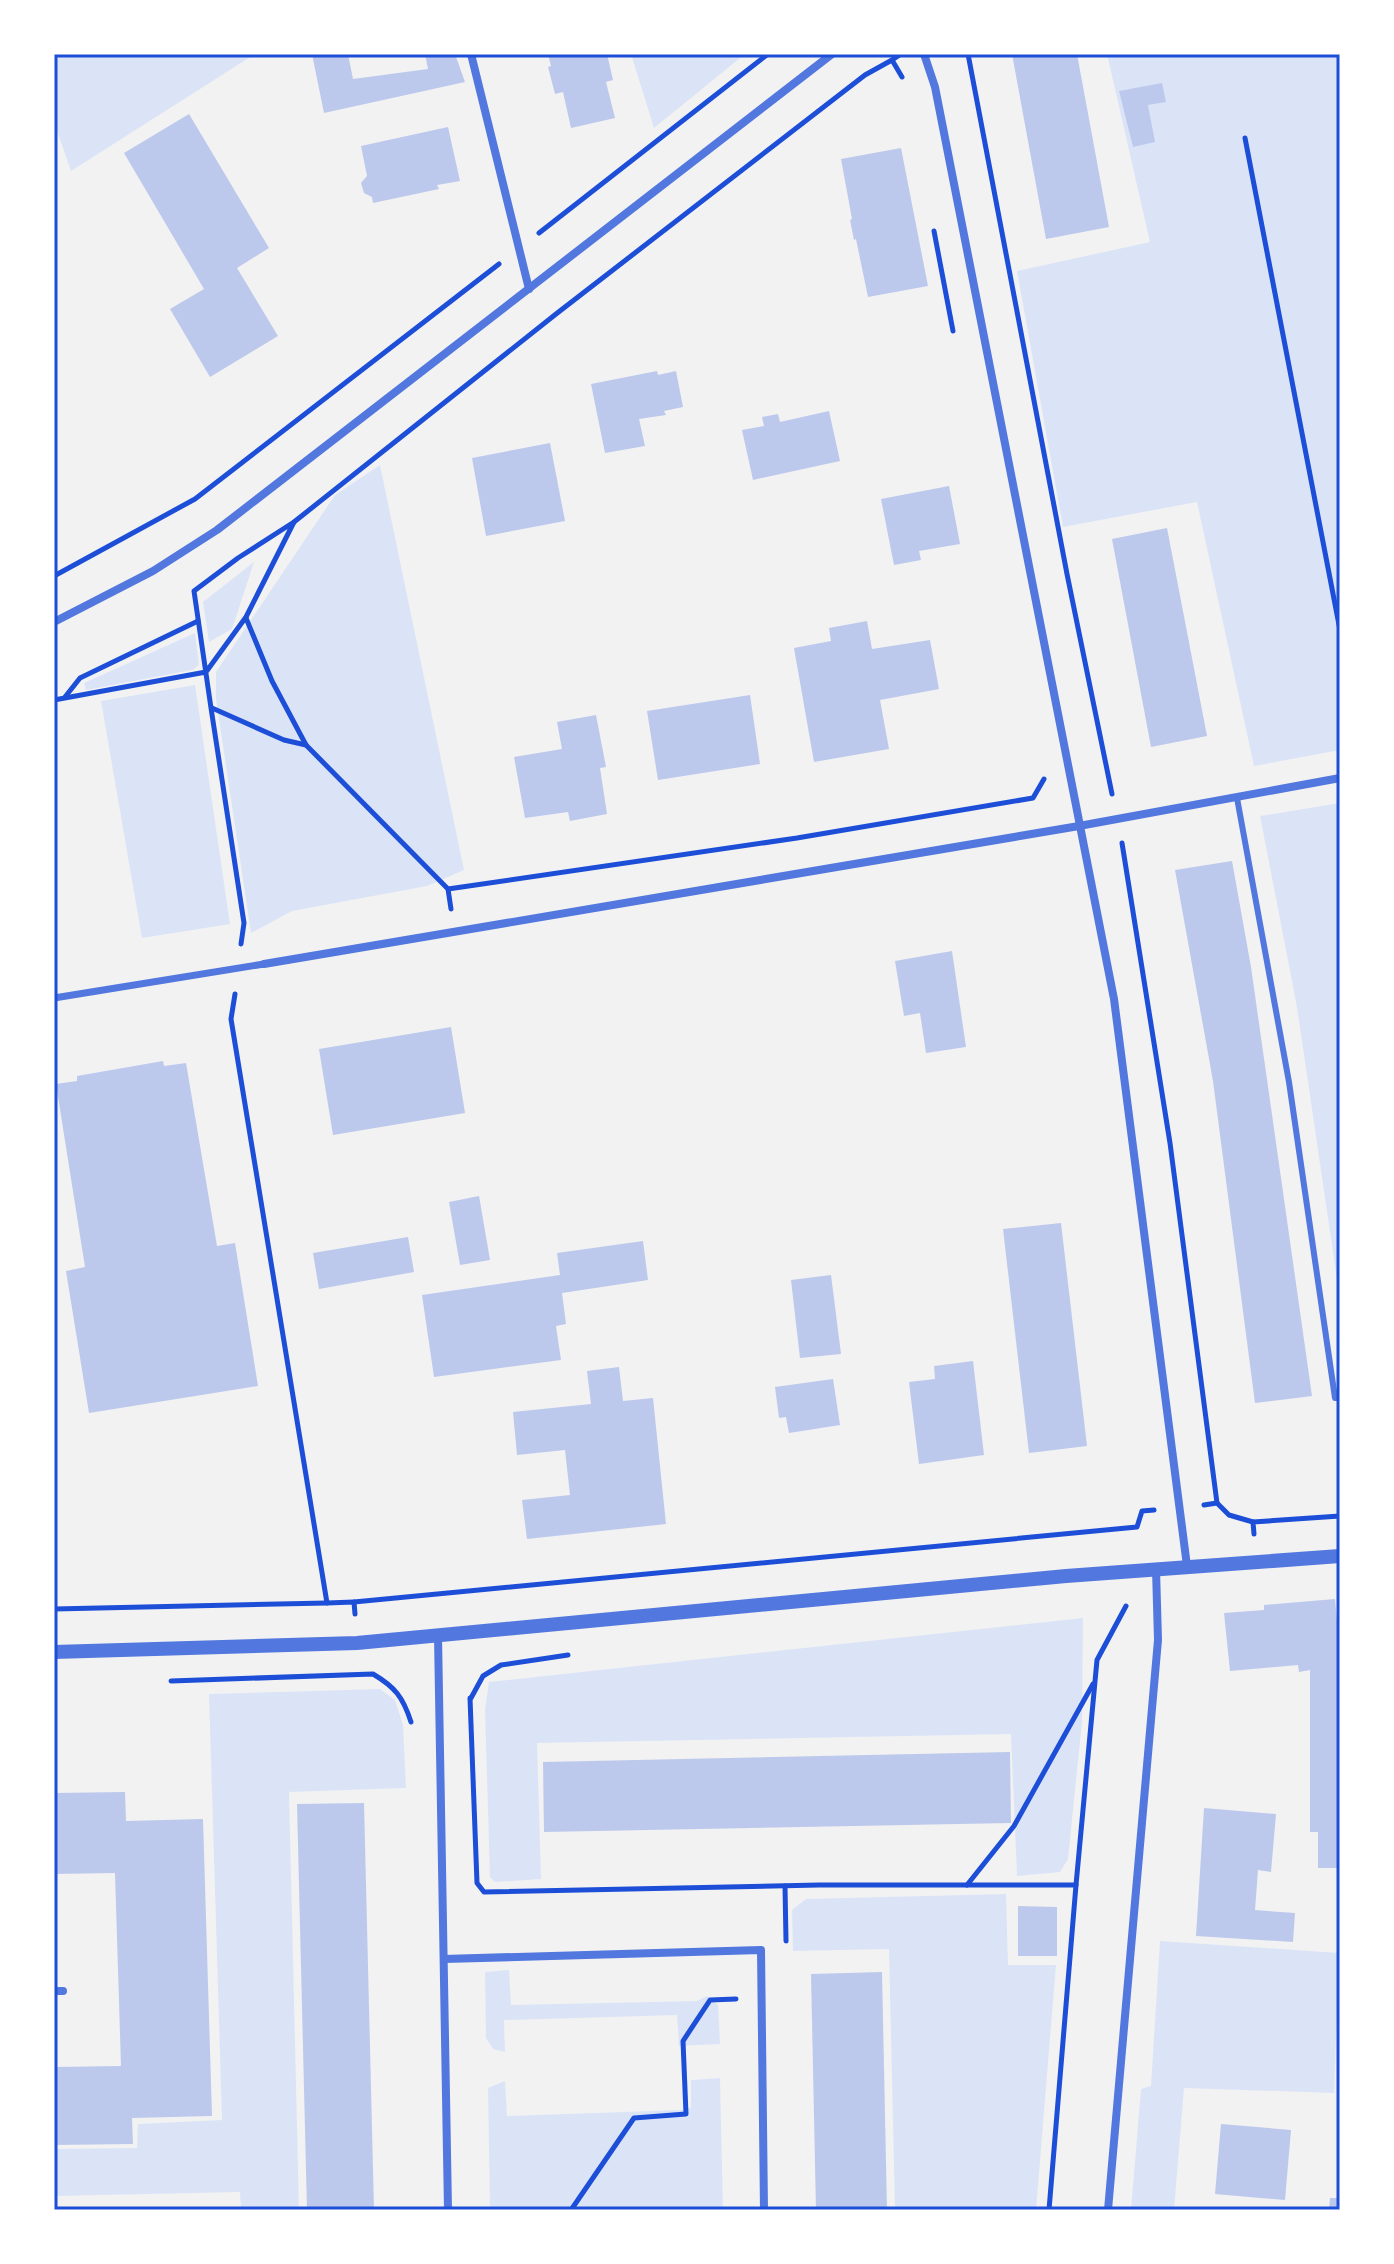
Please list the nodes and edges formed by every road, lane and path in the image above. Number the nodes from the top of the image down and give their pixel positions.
1 (471, 54) edge
2 (768, 54) edge
3 (832, 54) edge
4 (901, 54) edge
5 (924, 54) edge
6 (968, 54) edge
7 (892, 60) junction
8 (909, 88) dead end
9 (1245, 138) dead end
10 (932, 219) dead end
11 (518, 249) junction
12 (529, 289) junction
13 (954, 335) dead end
14 (294, 522) junction
15 (54, 576) edge
16 (246, 617) junction
17 (198, 621) junction
18 (54, 622) edge
19 (1340, 630) edge
20 (206, 672) junction
21 (65, 698) junction
22 (54, 700) edge
23 (211, 708) junction
24 (306, 745) junction
25 (1042, 766) dead end
26 (1340, 778) edge
27 (1237, 798) junction
28 (1118, 819) junction
29 (1079, 826) junction
30 (448, 889) junction
31 (455, 932) junction
32 (264, 964) joint
33 (238, 968) junction
34 (54, 998) edge
35 (1340, 1398) edge
36 (1217, 1503) junction
37 (1179, 1507) junction
38 (1253, 1522) dead end
39 (1340, 1556) edge
40 (1187, 1566) junction
41 (1156, 1568) junction
42 (354, 1602) junction
43 (327, 1603) junction
44 (1159, 1604) junction
45 (54, 1609) edge
46 (438, 1636) junction
47 (357, 1643) junction
48 (54, 1652) edge
49 (581, 1653) dead end
50 (357, 1675) junction
51 (1096, 1679) junction
52 (160, 1681) dead end
53 (470, 1698) junction
54 (439, 1700) junction
55 (404, 1703) junction
56 (412, 1723) dead end
57 (967, 1885) junction
58 (1076, 1885) junction
59 (785, 1886) junction
60 (786, 1949) dead end
61 (444, 1959) junction
62 (762, 1997) junction
63 (448, 2210) edge
64 (571, 2210) edge
65 (764, 2210) edge
66 (1049, 2210) edge
67 (1108, 2210) edge

1 - 11 street
2 - 11 path
3 - 12 street
4 - 7 path
5 - 29 street
6 - 28 path
7 - 8 path
7 - 14 path
9 - 19 path
10 - 13 path
11 - 12 street
11 - 15 path
12 - 18 street
14 - 16 path
14 - 17 path
16 - 20 path
16 - 24 path
17 - 20 path
17 - 21 path
20 - 21 path
20 - 23 path
21 - 22 path
23 - 24 path
23 - 33 path
24 - 30 path
25 - 30 path
26 - 27 street
27 - 28 street
27 - 35 lane
28 - 29 street
28 - 36 path
29 - 31 street
29 - 37 street
30 - 31 path
31 - 32 street
32 - 33 street
33 - 34 street
33 - 43 path
36 - 37 path
36 - 38 path
37 - 40 street
37 - 42 path
39 - 40 street
40 - 41 street
41 - 44 street
41 - 46 street
42 - 43 path
42 - 47 path
43 - 45 path
44 - 51 path
44 - 67 street
46 - 47 street
46 - 54 street
47 - 48 street
47 - 50 path
49 - 53 path
50 - 52 path
50 - 55 path
51 - 57 path
51 - 58 path
53 - 54 path
53 - 59 path
54 - 55 path
54 - 61 street
55 - 56 path
57 - 58 path
57 - 59 path
58 - 66 path
59 - 60 path
61 - 62 street
61 - 63 street
62 - 64 path
62 - 65 street

